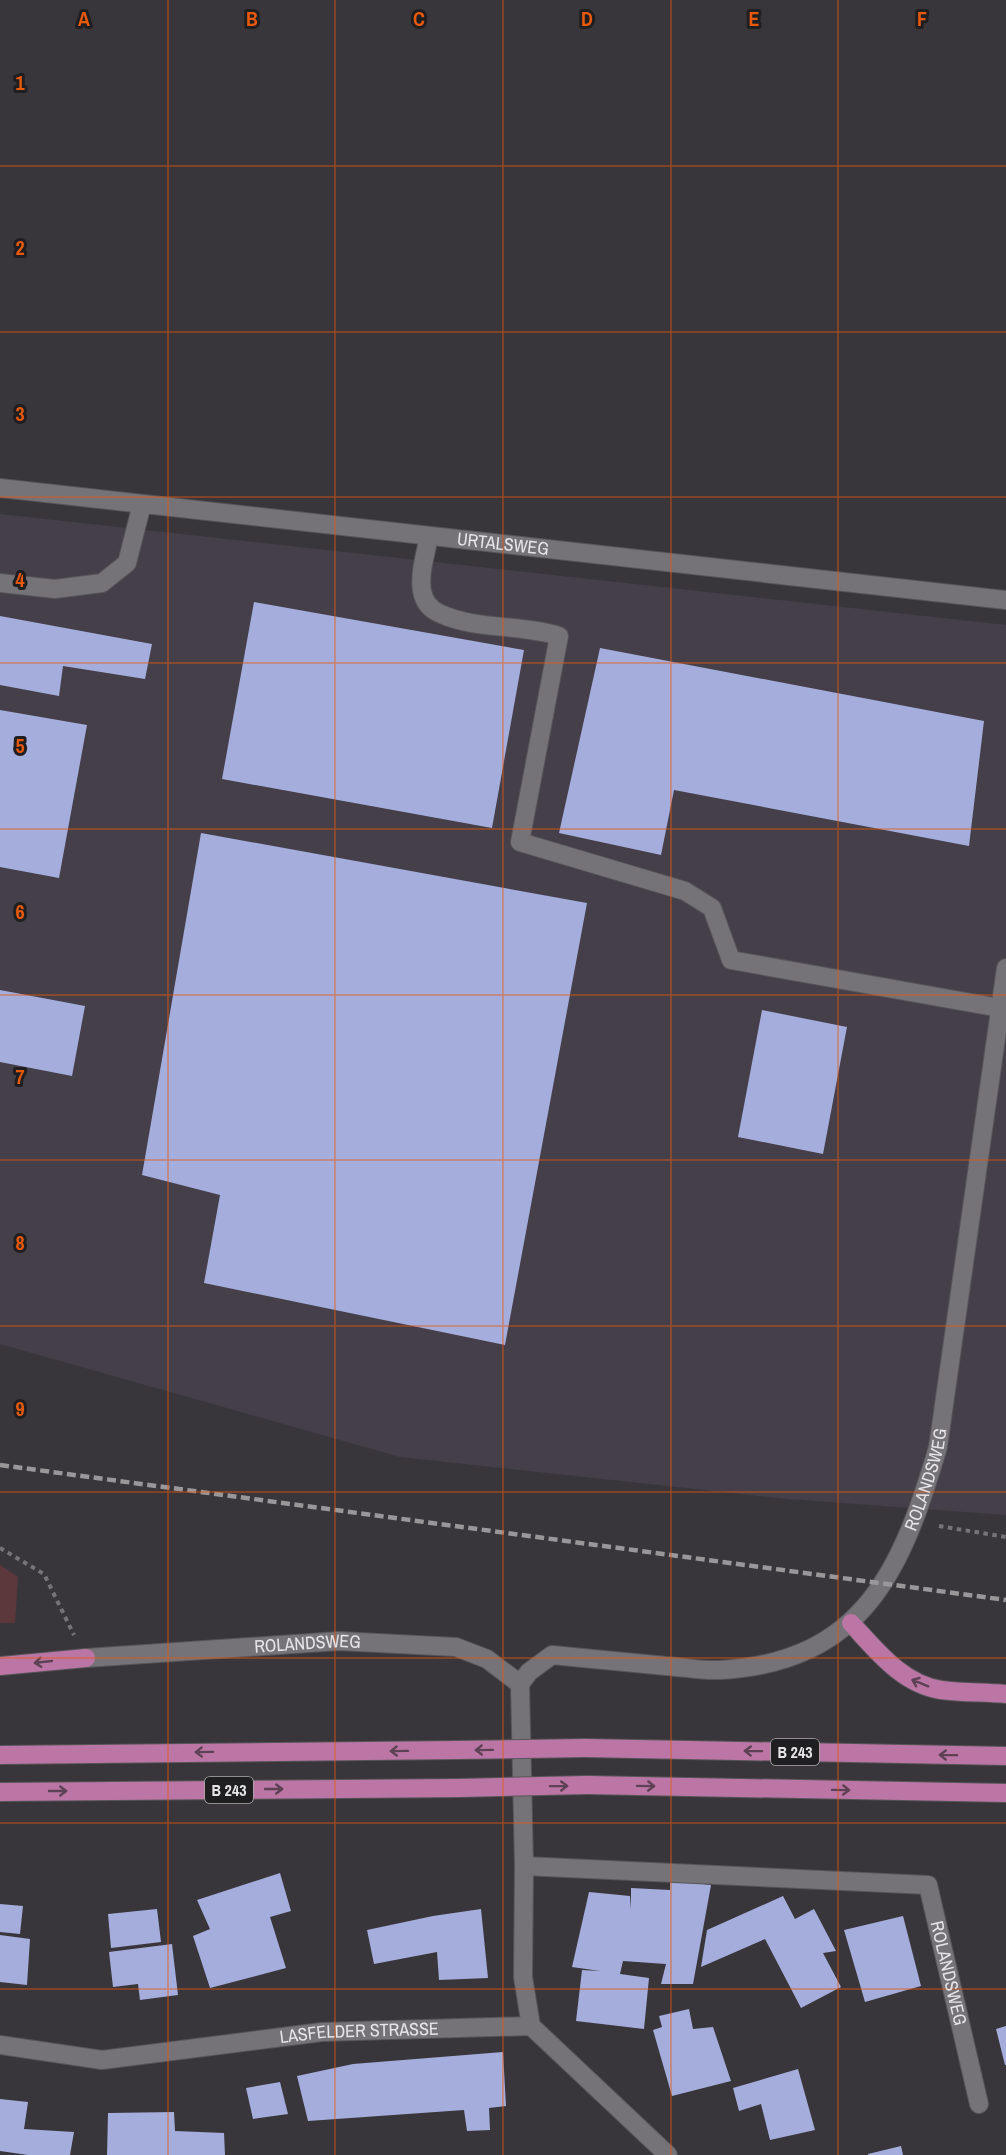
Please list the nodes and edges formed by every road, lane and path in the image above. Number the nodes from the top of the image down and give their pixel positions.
1 (0, 488) edge
2 (142, 504) junction
3 (429, 536) junction
4 (0, 583) edge
5 (1006, 600) edge
6 (1006, 968) edge
7 (1000, 1008) junction
8 (915, 1523) junction
9 (1006, 1537) edge
10 (0, 1548) edge
11 (851, 1623) junction
12 (86, 1658) junction
13 (0, 1666) edge
14 (520, 1684) junction
15 (1006, 1694) edge
16 (0, 1755) edge
17 (1006, 1756) edge
18 (0, 1791) edge
19 (1006, 1793) edge
20 (524, 1866) junction
21 (531, 2026) junction
22 (0, 2045) edge
23 (980, 2104) dead end
24 (668, 2155) edge

1 - 2 street, URTALSWEG
2 - 3 street, URTALSWEG
2 - 4 street
3 - 5 street, URTALSWEG
3 - 7 street
6 - 7 street, ROLANDSWEG
7 - 8 street, ROLANDSWEG
8 - 9 path
8 - 11 street, ROLANDSWEG
10 - 12 path
11 - 14 street, ROLANDSWEG
15 -> 11 highway
12 -> 13 highway
12 - 14 street, ROLANDSWEG
14 - 20 street
17 -> 16 highway, B 243, bridge
18 -> 19 highway, B 243, bridge
20 - 21 street
20 - 23 street, ROLANDSWEG
21 - 22 street, LASFELDER STRASSE
21 - 24 street

